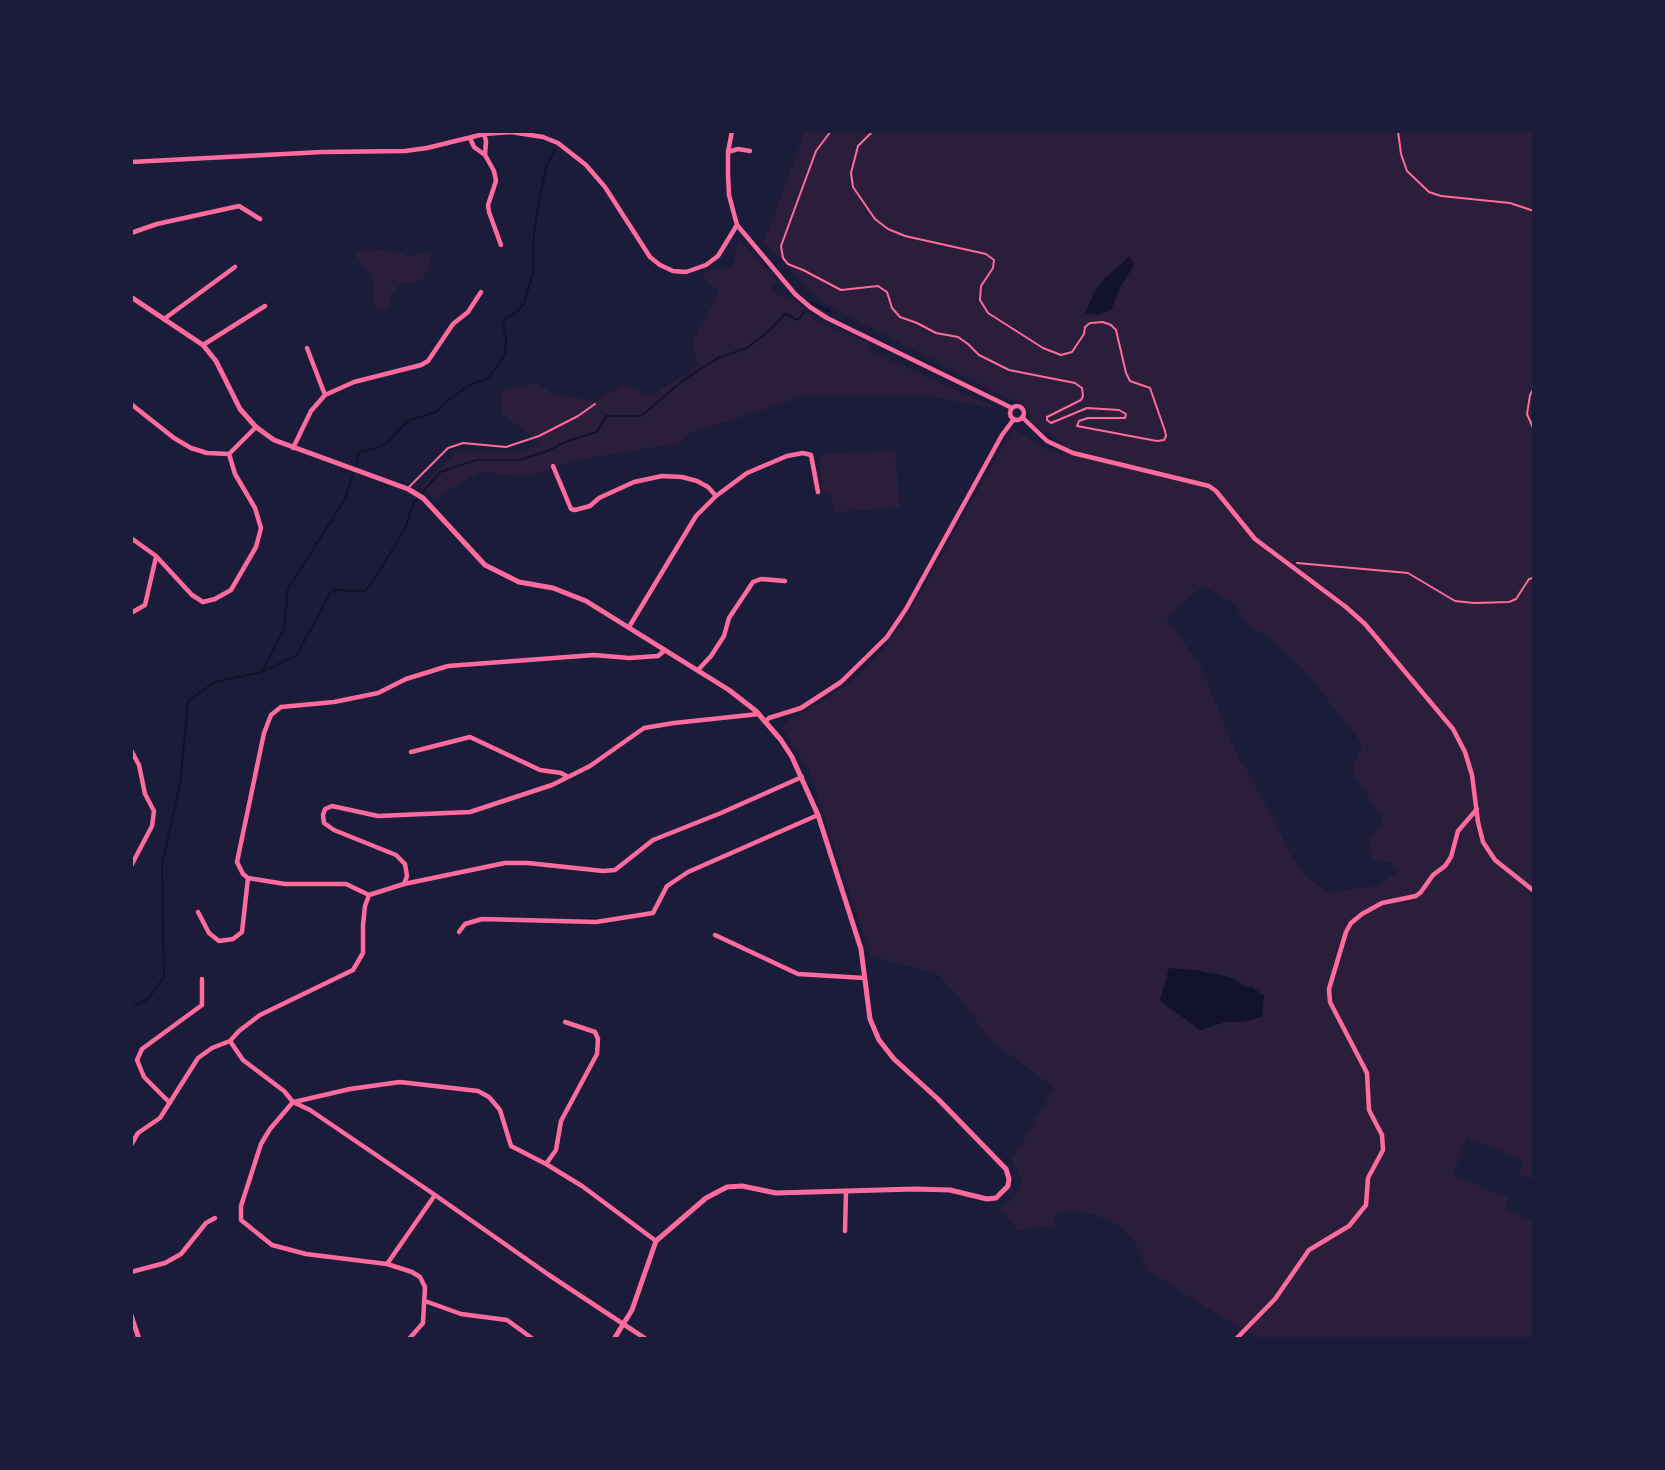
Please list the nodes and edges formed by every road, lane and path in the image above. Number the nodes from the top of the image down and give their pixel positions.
1 (732, 131) edge
2 (831, 131) edge
3 (873, 131) edge
4 (1398, 131) edge
5 (484, 134) junction
6 (470, 138) junction
7 (728, 152) junction
8 (750, 152) dead end
9 (485, 155) junction
10 (131, 162) edge
11 (1534, 211) edge
12 (260, 219) dead end
13 (737, 225) junction
14 (131, 233) edge
15 (501, 245) dead end
16 (235, 267) dead end
17 (481, 292) dead end
18 (131, 297) edge
19 (265, 306) dead end
20 (164, 319) junction
21 (203, 345) junction
22 (307, 348) dead end
23 (1534, 388) edge
24 (325, 395) junction
25 (131, 404) edge
26 (595, 404) dead end
27 (1012, 408) junction
28 (1022, 417) junction
29 (1014, 419) junction
30 (256, 427) junction
31 (1534, 430) edge
32 (293, 448) junction
33 (229, 453) junction
34 (553, 466) dead end
35 (408, 489) junction
36 (818, 492) dead end
37 (716, 496) junction
38 (131, 538) edge
39 (156, 556) junction
40 (1289, 566) junction
41 (1534, 578) edge
42 (785, 581) dead end
43 (131, 612) edge
44 (629, 627) junction
45 (665, 650) junction
46 (698, 670) junction
47 (759, 714) junction
48 (766, 721) junction
49 (131, 750) edge
50 (411, 752) dead end
51 (568, 777) junction
52 (802, 777) junction
53 (1476, 809) junction
54 (818, 815) junction
55 (131, 866) edge
56 (248, 878) junction
57 (404, 884) junction
58 (1534, 891) edge
59 (369, 895) junction
60 (198, 912) dead end
61 (460, 932) dead end
62 (715, 935) dead end
63 (864, 978) junction
64 (202, 979) dead end
65 (565, 1022) dead end
66 (230, 1041) junction
67 (293, 1102) junction
68 (170, 1103) junction
69 (131, 1145) edge
70 (546, 1164) junction
71 (846, 1192) junction
72 (435, 1195) junction
73 (215, 1218) dead end
74 (845, 1231) dead end
75 (656, 1241) junction
76 (387, 1265) junction
77 (131, 1272) edge
78 (425, 1301) junction
79 (131, 1315) edge
80 (623, 1323) junction
81 (139, 1339) edge
82 (410, 1339) edge
83 (533, 1339) edge
84 (614, 1339) edge
85 (646, 1339) edge
86 (1236, 1339) edge

1 - 7 street
2 - 3 path
4 - 11 path
5 - 6 street
5 - 9 street
5 - 13 street
6 - 9 street
6 - 10 street
7 - 8 street
7 - 13 street
9 - 15 street
12 - 14 street
13 - 27 street
16 - 20 street
17 - 24 street
18 - 20 street
19 - 21 street
20 - 21 street
21 - 30 street
22 - 24 street
23 - 31 path
24 - 32 street
25 - 33 street
26 - 35 lane
27 - 28 street
27 - 29 street
28 - 29 street
28 - 40 street
29 - 48 street
30 - 32 street
30 - 33 street
32 - 35 street
33 - 39 street
34 - 37 street
35 - 44 street
36 - 37 street
37 - 44 street
38 - 39 street
39 - 43 street
40 - 41 path
40 - 53 street
42 - 46 street
44 - 45 street
45 - 46 street
45 - 56 street
46 - 47 street
47 - 48 street
47 - 51 street
48 - 52 street
49 - 55 street
50 - 51 street
51 - 57 street
52 - 54 street
52 - 57 street
53 - 58 street
53 - 86 street
54 - 61 street
54 - 63 street
56 - 59 street
56 - 60 street
57 - 59 street
59 - 66 street
62 - 63 street
63 - 71 street
64 - 68 street
65 - 70 street
66 - 67 street
66 - 68 street
67 - 70 street
67 - 72 street
67 - 76 street
68 - 69 street
70 - 75 street
71 - 74 street
71 - 75 street
72 - 76 street
72 - 80 street
73 - 77 street
75 - 80 street
76 - 78 street
78 - 82 street
78 - 83 street
79 - 81 street
80 - 84 street
80 - 85 street

